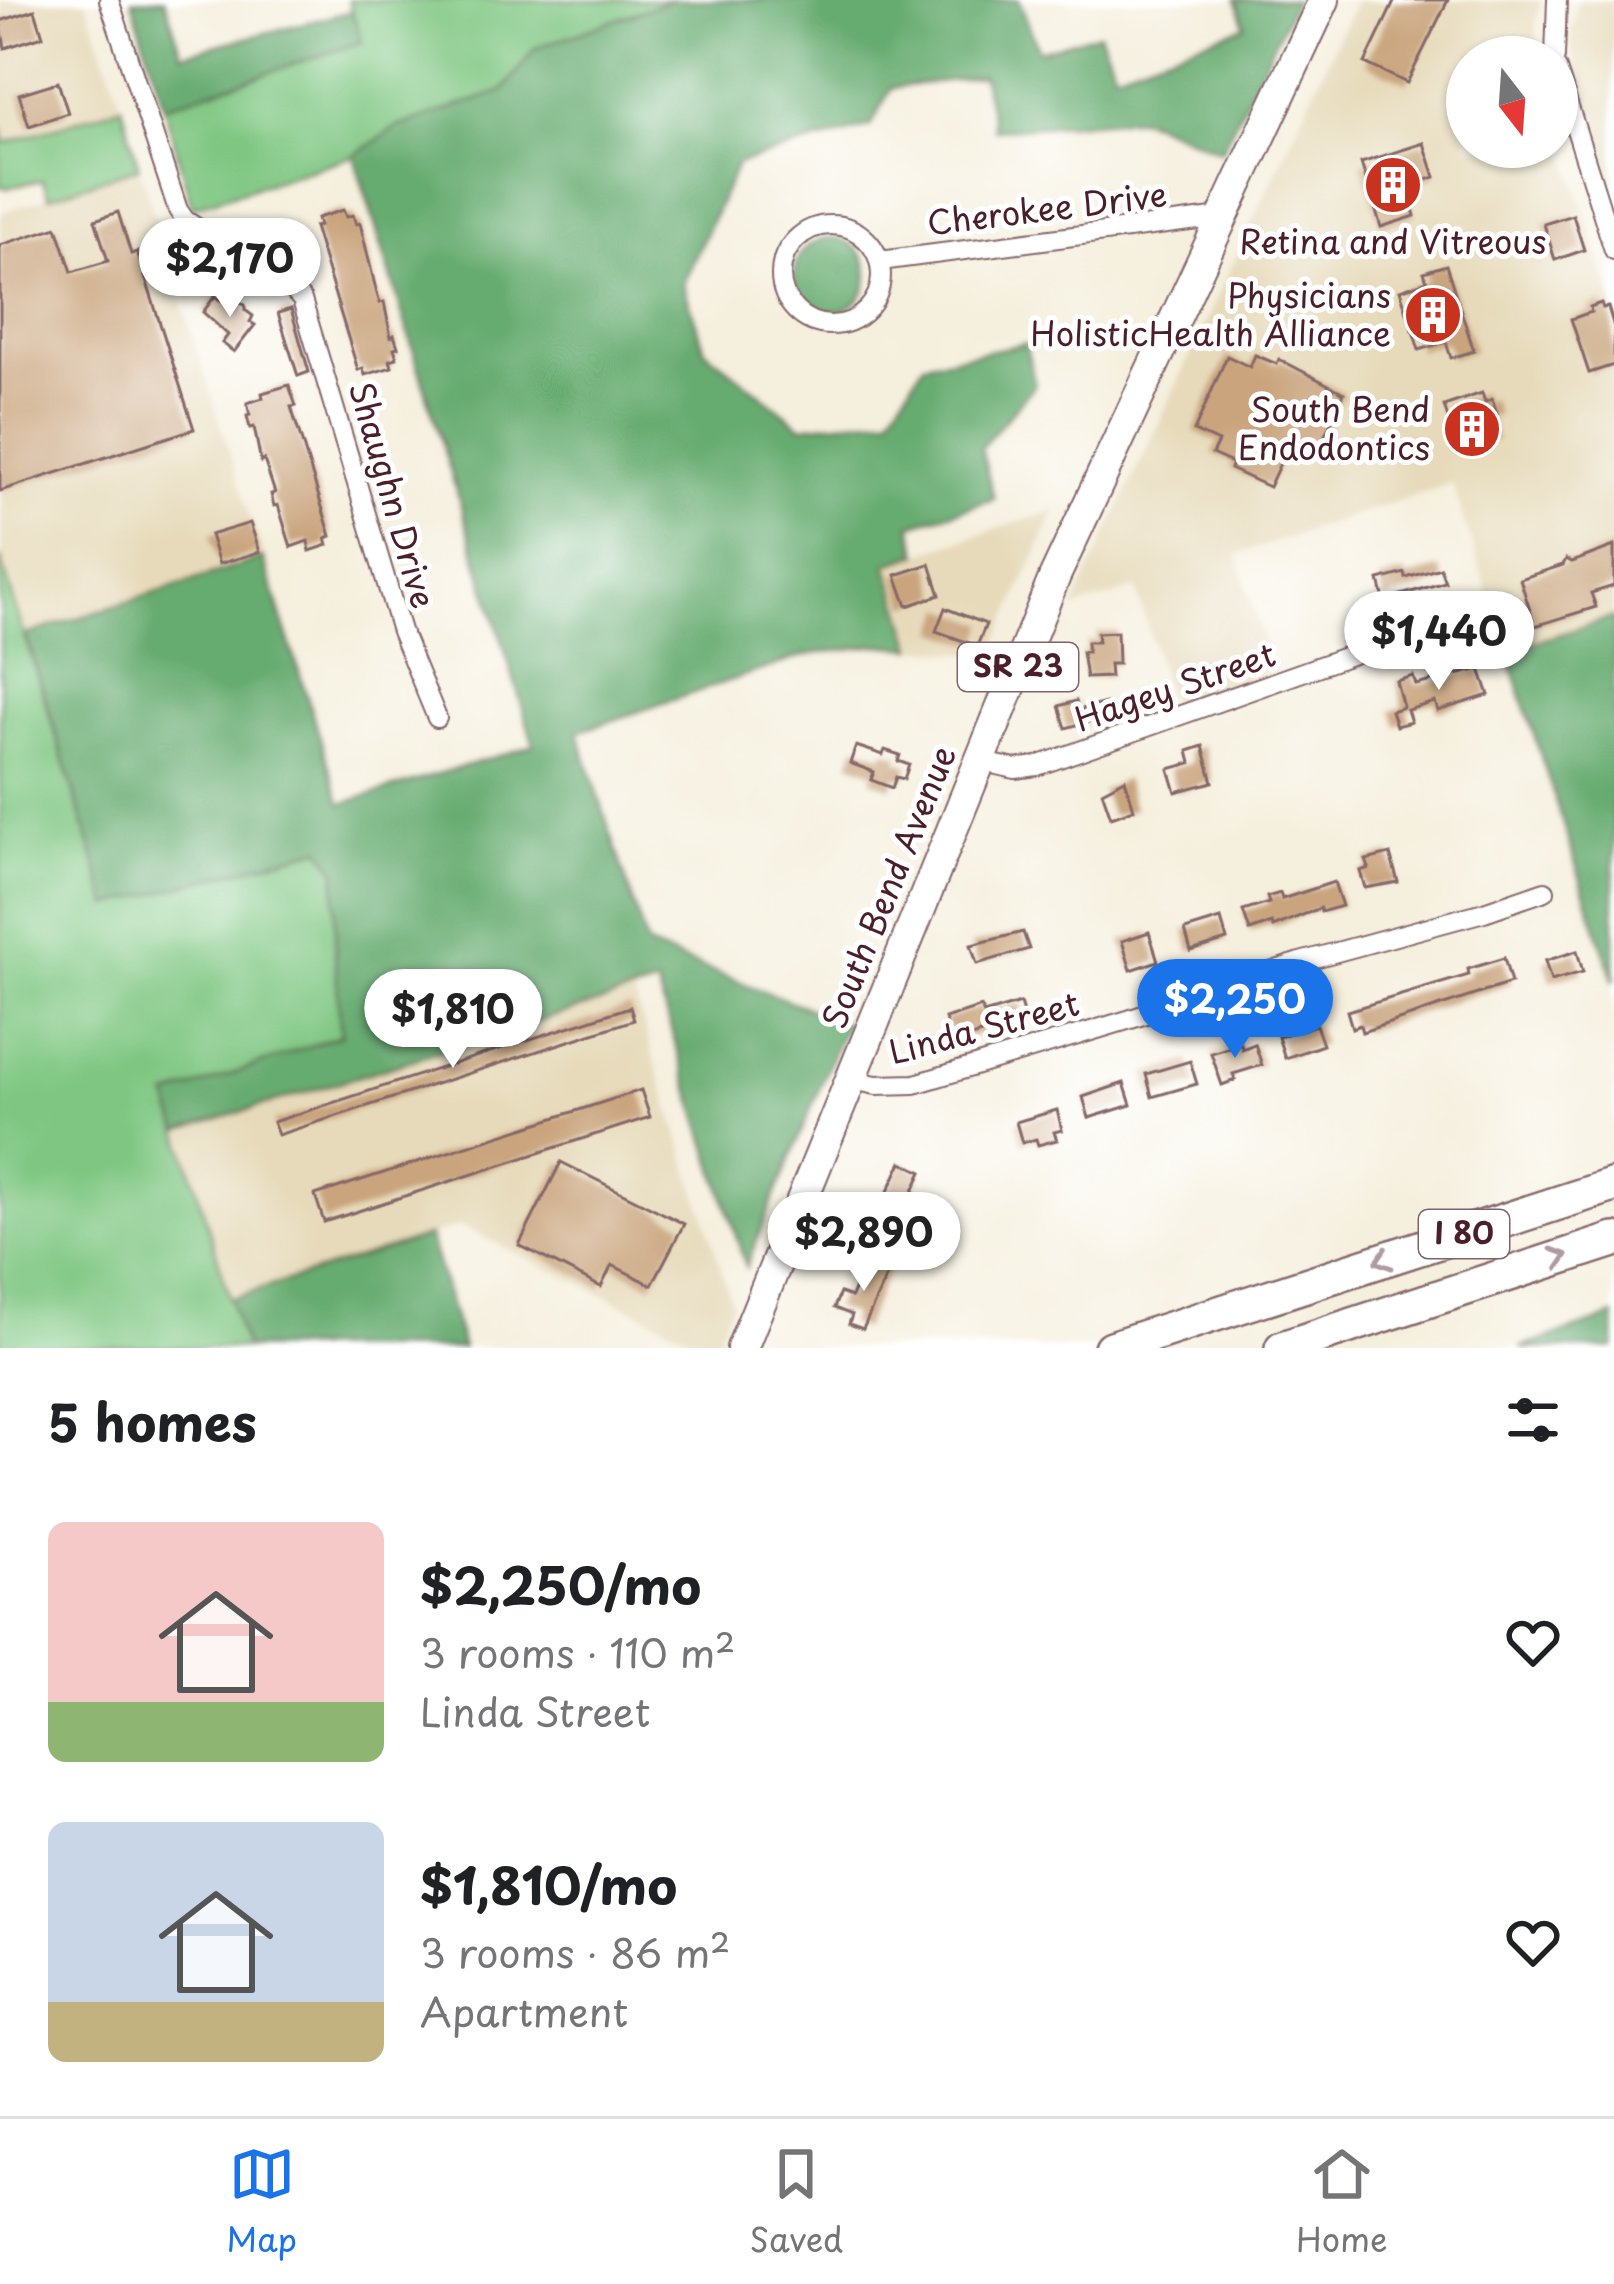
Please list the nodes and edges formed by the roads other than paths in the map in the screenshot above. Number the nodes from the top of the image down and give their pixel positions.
1 (109, 0) edge
2 (1324, 0) edge
3 (1557, 0) edge
4 (1556, 36) edge
5 (1578, 136) edge
6 (1221, 217) junction
7 (1614, 250) edge
8 (880, 261) junction
9 (1455, 618) dead end
10 (437, 718) dead end
11 (979, 761) junction
12 (1545, 891) dead end
13 (849, 1079) junction
14 (1614, 1185) edge
15 (1614, 1240) edge
16 (742, 1348) edge
17 (1111, 1348) edge
18 (1282, 1348) edge

1 - 10 street, Shaughn Drive
2 - 6 main road, South Bend Avenue / SR 23
3 - 4 street
5 - 7 street
6 - 8 street, Cherokee Drive
6 - 11 main road, South Bend Avenue / SR 23
8 - 8 street
9 - 11 street, Hagey Street
11 - 13 main road, South Bend Avenue / SR 23
12 - 13 street, Linda Street
13 - 16 main road, South Bend Avenue / SR 23
14 -> 17 highway, I 80
18 -> 15 highway, I 80

